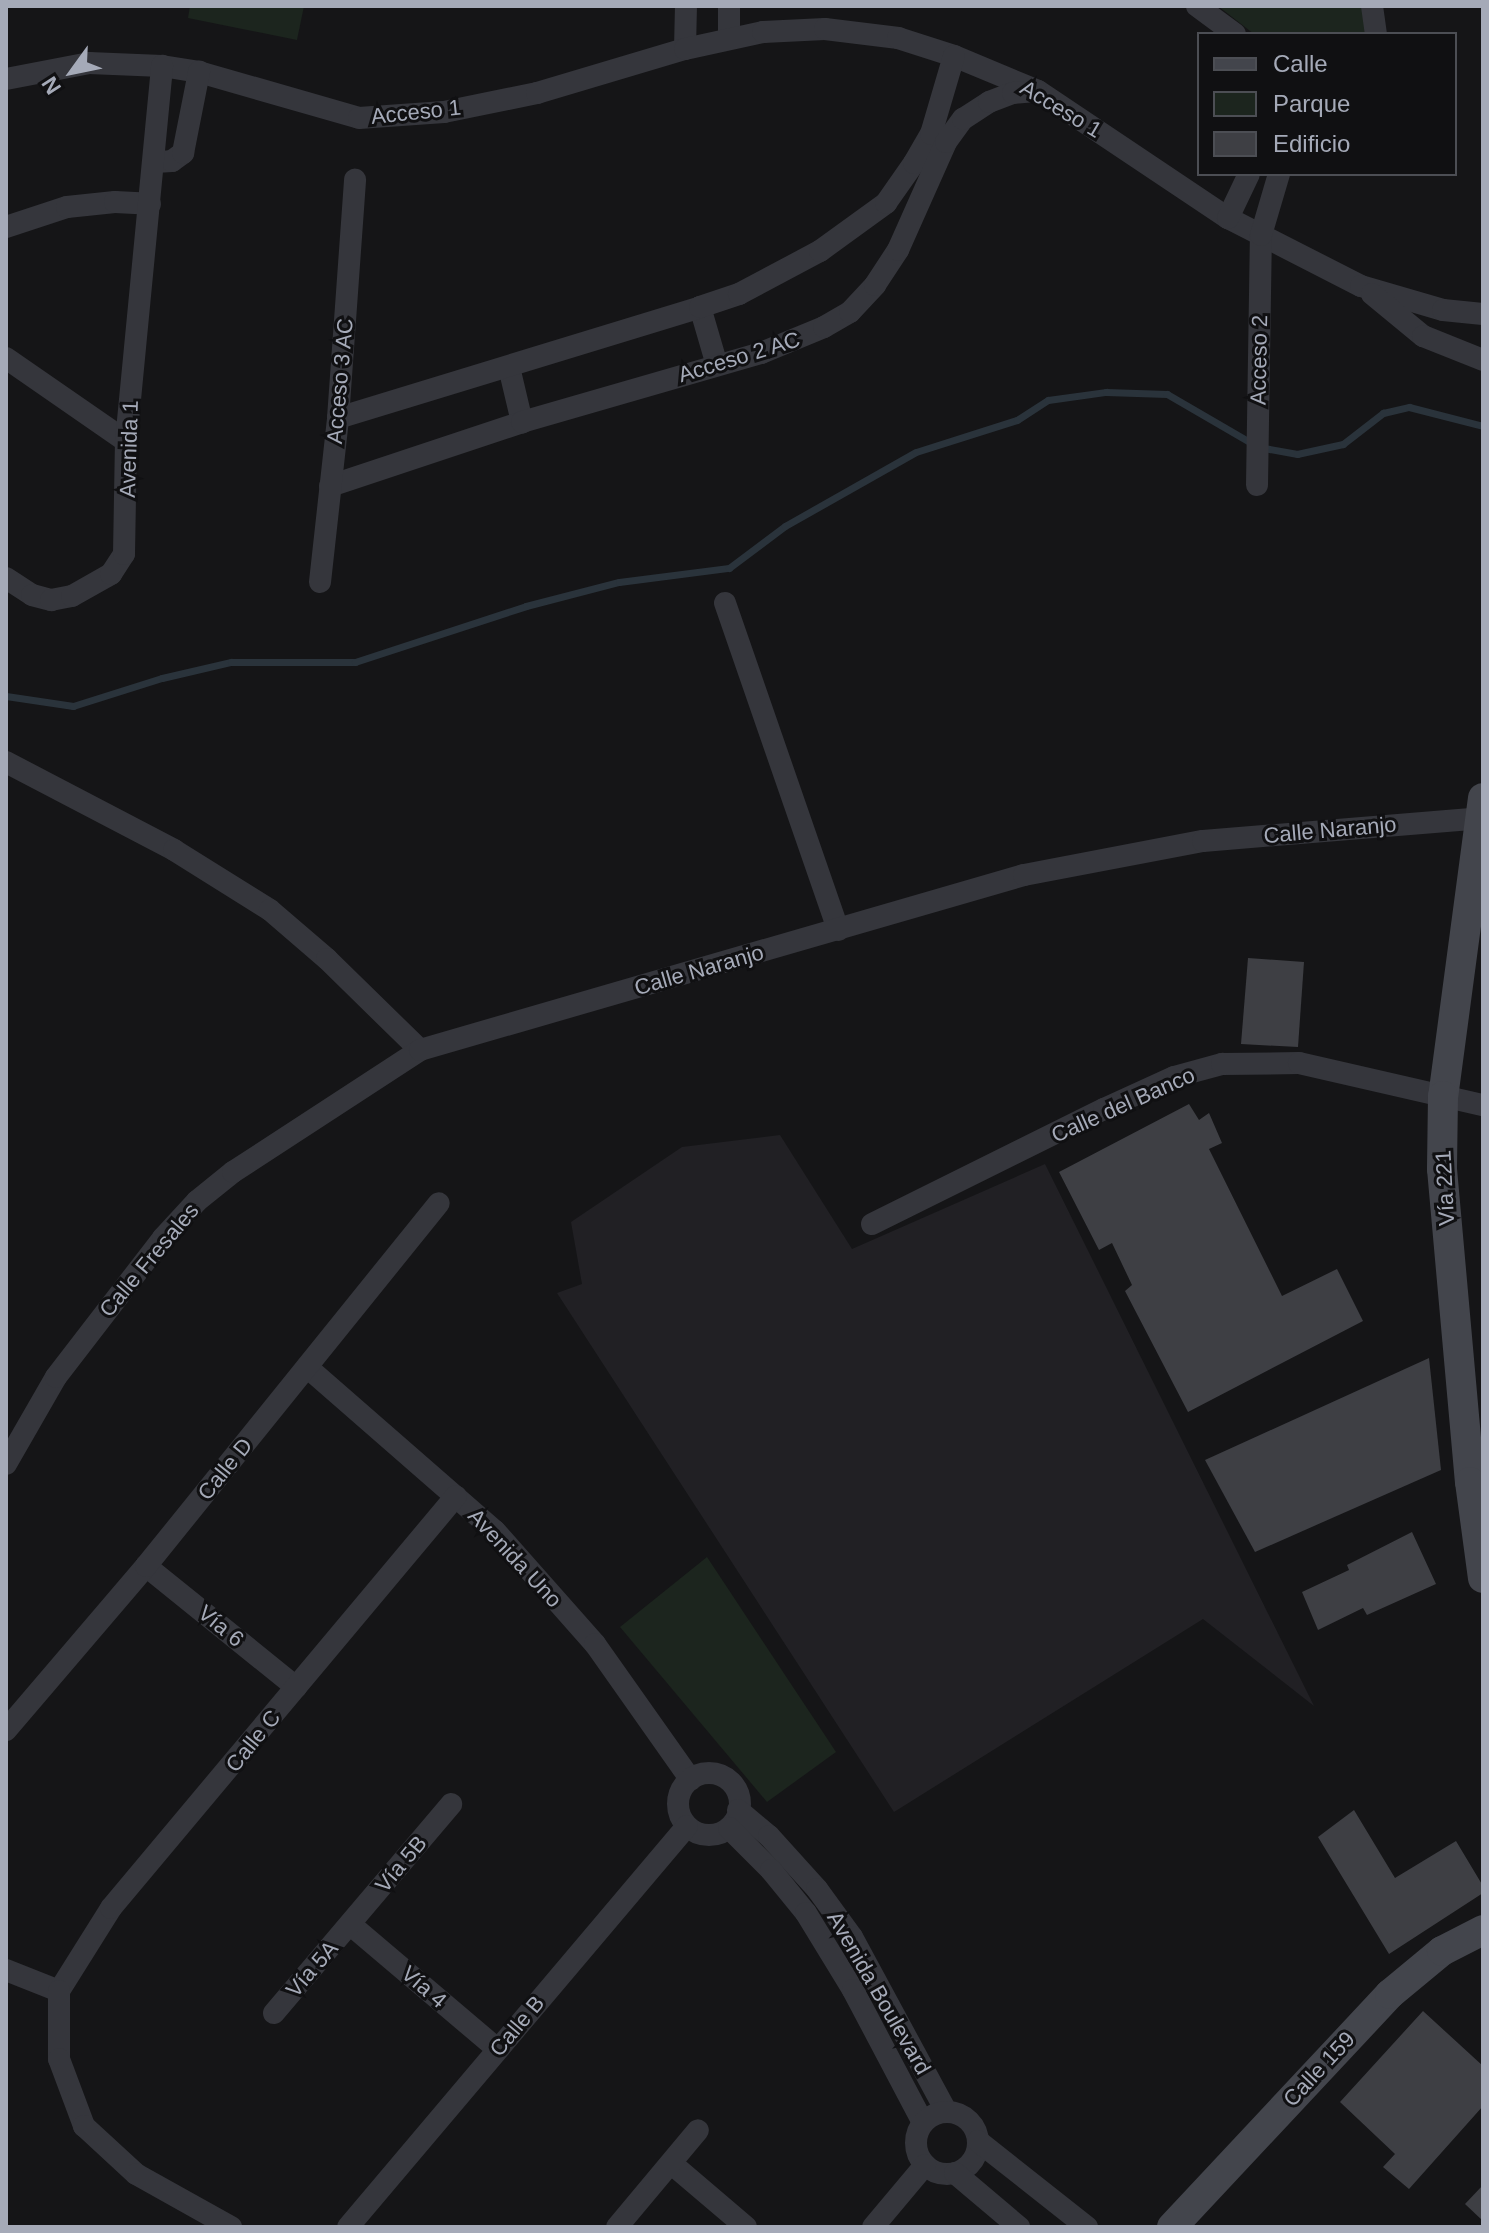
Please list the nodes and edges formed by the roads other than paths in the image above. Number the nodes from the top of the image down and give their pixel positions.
1 (686, 6) edge
2 (729, 6) edge
3 (1197, 6) edge
4 (1372, 6) edge
5 (1232, 32) edge
6 (1376, 32) edge
7 (729, 38) junction
8 (685, 49) junction
9 (954, 56) junction
10 (162, 66) junction
11 (199, 72) junction
12 (6, 79) edge
13 (1038, 91) junction
14 (155, 162) junction
15 (1248, 176) edge
16 (1278, 176) edge
17 (355, 180) dead end
18 (886, 203) junction
19 (150, 204) junction
20 (1228, 218) junction
21 (913, 219) junction
22 (6, 227) edge
23 (1261, 235) junction
24 (1361, 286) junction
25 (700, 307) junction
26 (1483, 314) edge
27 (6, 358) edge
28 (1483, 360) edge
29 (717, 365) junction
30 (509, 367) junction
31 (338, 418) junction
32 (522, 422) junction
33 (126, 441) junction
34 (1257, 485) dead end
35 (330, 486) junction
36 (6, 578) edge
37 (320, 582) dead end
38 (725, 603) dead end
39 (6, 762) edge
40 (1481, 808) edge
41 (838, 930) junction
42 (420, 1050) junction
43 (1443, 1096) junction
44 (1483, 1105) edge
45 (439, 1203) dead end
46 (872, 1224) dead end
47 (307, 1367) junction
48 (6, 1464) edge
49 (456, 1496) junction
50 (1480, 1521) edge
51 (146, 1566) junction
52 (1483, 1578) edge
53 (296, 1687) junction
54 (6, 1730) edge
55 (691, 1780) junction
56 (451, 1804) dead end
57 (734, 1819) junction
58 (687, 1826) junction
59 (351, 1925) junction
60 (1483, 1930) edge
61 (6, 1970) edge
62 (59, 1991) junction
63 (274, 2013) dead end
64 (497, 2049) junction
65 (946, 2111) junction
66 (923, 2123) junction
67 (698, 2130) dead end
68 (978, 2141) junction
69 (672, 2164) junction
70 (925, 2165) junction
71 (955, 2173) junction
72 (231, 2227) edge
73 (348, 2227) edge
74 (617, 2227) edge
75 (746, 2227) edge
76 (873, 2227) edge
77 (1019, 2227) edge
78 (1087, 2227) edge
79 (1172, 2227) edge

1 - 8 street
2 - 7 street
3 - 5 street
4 - 6 street
7 - 8 street, Acceso 1
7 - 9 street, Acceso 1
8 - 11 street, Acceso 1
9 - 13 street, Acceso 1
9 - 18 street
10 - 11 street, Acceso 1
10 - 12 street, Acceso 1
10 - 14 street, Avenida 1
11 - 14 street
13 - 20 street, Acceso 1
13 - 21 street, Acceso 2 AC
14 - 19 street, Avenida 1
15 - 20 street
16 - 23 street, Acceso 2
17 - 31 street, Acceso 3 AC
18 - 21 street
18 - 25 street
19 - 22 street
19 - 33 street, Avenida 1
20 - 23 street, Acceso 1
21 - 29 street, Acceso 2 AC
23 - 24 street, Acceso 1
23 - 34 street, Acceso 2
24 - 26 street, Acceso 1
24 - 28 street, Acceso 1
25 - 29 street
25 - 30 street
27 - 33 street
29 - 32 street, Acceso 2 AC
30 - 31 street
30 - 32 street
31 - 35 street, Acceso 3 AC
32 - 35 street, Acceso 2 AC
33 - 36 street, Avenida 1
35 - 37 street, Acceso 3 AC
38 - 41 street
39 - 42 street
40 - 41 street, Calle Naranjo
40 - 43 main road, Vía 221
41 - 42 street, Calle Naranjo
42 - 48 street, Calle Fresales
43 - 44 street, Calle del Banco
43 - 46 street, Calle del Banco
43 - 50 main road, Vía 221
45 - 47 street, Calle D
47 - 49 street, Avenida Uno
47 - 51 street, Calle D
49 - 53 street, Calle C
49 - 55 street, Avenida Uno
50 - 52 main road, Vía 221
51 - 53 street, Vía 6
51 - 54 street, Calle D
53 - 62 street, Calle C
55 - 57 street
55 - 58 street
56 - 59 street, Vía 5B
57 - 58 street
57 - 65 street, Avenida Boulevard
57 - 66 street, Avenida Boulevard
58 - 64 street, Calle B
59 - 63 street, Vía 5A
59 - 64 street, Vía 4
60 - 79 main road, Calle 159
61 - 62 street
62 - 72 street
64 - 73 street, Calle B
65 - 66 street
65 - 68 street
66 - 70 street
67 - 69 street
68 - 71 street
68 - 78 street
69 - 74 street
69 - 75 street
70 - 71 street
70 - 76 street
71 - 77 street

